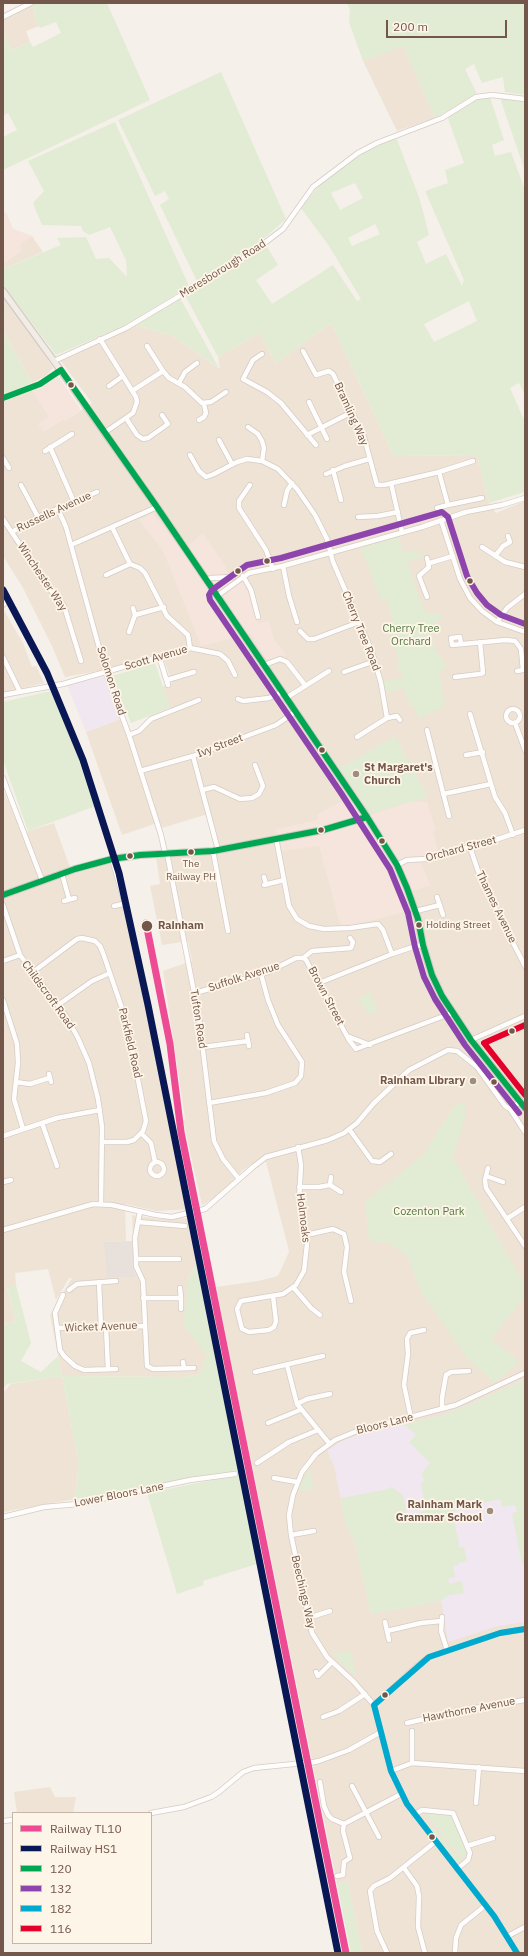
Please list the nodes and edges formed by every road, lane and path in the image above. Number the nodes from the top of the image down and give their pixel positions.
1 (31, 3) edge
2 (3, 17) edge
3 (525, 99) edge
4 (3, 291) edge
5 (100, 339) junction
6 (147, 346) dead end
7 (303, 351) dead end
8 (262, 354) dead end
9 (54, 361) junction
10 (197, 363) dead end
11 (61, 370) junction
12 (163, 371) junction
13 (123, 376) junction
14 (179, 383) junction
15 (109, 386) dead end
16 (132, 391) junction
17 (226, 392) dead end
18 (3, 398) edge
19 (309, 402) dead end
20 (204, 404) junction
21 (352, 412) junction
22 (162, 415) dead end
23 (126, 418) junction
24 (199, 420) dead end
25 (248, 427) dead end
26 (322, 427) junction
27 (104, 433) junction
28 (72, 434) dead end
29 (307, 435) junction
30 (327, 439) dead end
31 (220, 440) dead end
32 (316, 445) dead end
33 (50, 447) junction
34 (45, 451) dead end
35 (190, 455) dead end
36 (3, 458) edge
37 (369, 459) junction
38 (262, 461) junction
39 (473, 461) dead end
40 (232, 464) junction
41 (9, 468) dead end
42 (333, 470) junction
43 (439, 472) junction
44 (326, 474) dead end
45 (292, 483) junction
46 (391, 483) junction
47 (21, 485) dead end
48 (250, 485) dead end
49 (97, 492) dead end
50 (482, 498) dead end
51 (525, 498) edge
52 (341, 500) dead end
53 (74, 502) junction
54 (284, 505) dead end
55 (448, 505) junction
56 (157, 507) junction
57 (437, 508) dead end
58 (58, 509) junction
59 (398, 512) junction
60 (358, 517) dead end
61 (38, 518) junction
62 (3, 519) edge
63 (441, 520) junction
64 (112, 527) junction
65 (12, 532) junction
66 (402, 532) junction
67 (508, 536) dead end
68 (71, 545) junction
69 (482, 547) dead end
70 (331, 553) junction
71 (453, 556) junction
72 (495, 556) junction
73 (428, 558) dead end
74 (430, 563) junction
75 (130, 564) junction
76 (283, 566) junction
77 (525, 567) edge
78 (273, 569) junction
79 (106, 575) dead end
80 (243, 576) junction
81 (233, 578) dead end
82 (206, 580) junction
83 (525, 594) edge
84 (217, 596) junction
85 (427, 597) dead end
86 (164, 607) junction
87 (133, 608) dead end
88 (135, 614) junction
89 (258, 617) dead end
90 (297, 622) dead end
91 (359, 622) junction
92 (497, 622) junction
93 (300, 631) dead end
94 (129, 632) dead end
95 (525, 632) edge
96 (480, 642) junction
97 (461, 644) dead end
98 (190, 648) junction
99 (160, 656) junction
100 (3, 658) edge
101 (524, 660) edge
102 (81, 661) dead end
103 (375, 661) junction
104 (264, 665) junction
105 (329, 670) dead end
106 (517, 670) dead end
107 (194, 672) dead end
108 (344, 672) dead end
109 (106, 673) junction
110 (235, 675) dead end
111 (455, 677) dead end
112 (305, 685) junction
113 (20, 692) junction
114 (282, 692) junction
115 (3, 695) edge
116 (286, 698) junction
117 (238, 699) dead end
118 (199, 700) dead end
119 (295, 712) junction
120 (470, 717) dead end
121 (387, 718) junction
122 (400, 720) dead end
123 (515, 723) dead end
124 (427, 730) dead end
125 (129, 735) junction
126 (357, 737) dead end
127 (525, 750) edge
128 (483, 752) junction
129 (466, 755) dead end
130 (192, 756) junction
131 (255, 765) dead end
132 (140, 771) junction
133 (3, 778) edge
134 (492, 784) junction
135 (202, 790) junction
136 (443, 794) junction
137 (449, 816) dead end
138 (367, 817) junction
139 (525, 830) edge
140 (513, 835) junction
141 (276, 838) junction
142 (470, 847) junction
143 (216, 850) junction
144 (166, 853) junction
145 (112, 859) junction
146 (397, 866) junction
147 (62, 874) junction
148 (264, 878) dead end
149 (42, 880) junction
150 (284, 880) junction
151 (3, 894) edge
152 (437, 897) dead end
153 (75, 898) dead end
154 (69, 899) junction
155 (64, 901) dead end
156 (3, 905) edge
157 (440, 905) junction
158 (114, 906) dead end
159 (416, 912) junction
160 (443, 915) dead end
161 (228, 931) dead end
162 (350, 938) dead end
163 (423, 945) junction
164 (392, 954) junction
165 (20, 955) junction
166 (303, 958) junction
167 (3, 961) edge
168 (525, 966) edge
169 (33, 972) junction
170 (110, 973) junction
171 (261, 974) junction
172 (318, 982) junction
173 (195, 993) junction
174 (3, 1000) edge
175 (58, 1005) junction
176 (452, 1013) junction
177 (525, 1016) edge
178 (347, 1036) junction
179 (471, 1040) junction
180 (248, 1041) dead end
181 (370, 1045) junction
182 (202, 1047) junction
183 (50, 1078) dead end
184 (16, 1082) junction
185 (520, 1102) junction
186 (209, 1103) junction
187 (525, 1108) edge
188 (510, 1109) junction
189 (100, 1110) junction
190 (42, 1123) junction
191 (23, 1129) junction
192 (350, 1129) junction
193 (525, 1132) edge
194 (142, 1134) junction
195 (3, 1136) edge
196 (102, 1142) junction
197 (298, 1147) junction
198 (391, 1153) dead end
199 (155, 1162) dead end
200 (57, 1166) dead end
201 (488, 1168) dead end
202 (486, 1176) junction
203 (331, 1177) dead end
204 (239, 1179) junction
205 (11, 1180) dead end
206 (3, 1182) edge
207 (503, 1182) dead end
208 (330, 1185) junction
209 (299, 1187) junction
210 (341, 1192) dead end
211 (101, 1204) junction
212 (525, 1207) edge
213 (140, 1211) junction
214 (508, 1218) junction
215 (138, 1222) junction
216 (185, 1226) dead end
217 (3, 1230) edge
218 (306, 1235) junction
219 (525, 1246) edge
220 (136, 1259) junction
221 (179, 1259) dead end
222 (116, 1281) dead end
223 (99, 1282) junction
224 (293, 1287) junction
225 (180, 1288) dead end
226 (69, 1290) dead end
227 (63, 1295) dead end
228 (273, 1296) junction
229 (143, 1298) junction
230 (181, 1298) junction
231 (351, 1301) dead end
232 (180, 1308) dead end
233 (320, 1315) dead end
234 (145, 1326) junction
235 (104, 1327) junction
236 (57, 1328) junction
237 (424, 1330) dead end
238 (323, 1356) dead end
239 (183, 1362) dead end
240 (287, 1365) junction
241 (184, 1368) junction
242 (194, 1368) dead end
243 (108, 1369) junction
244 (116, 1369) dead end
245 (469, 1371) dead end
246 (255, 1372) dead end
247 (525, 1373) edge
248 (330, 1394) dead end
249 (297, 1404) junction
250 (442, 1409) junction
251 (300, 1410) junction
252 (411, 1418) junction
253 (268, 1423) dead end
254 (318, 1430) junction
255 (329, 1444) junction
256 (257, 1464) dead end
257 (235, 1474) dead end
258 (274, 1478) dead end
259 (297, 1482) junction
260 (3, 1517) edge
261 (314, 1531) dead end
262 (291, 1535) junction
263 (330, 1611) dead end
264 (308, 1618) junction
265 (385, 1622) dead end
266 (525, 1629) edge
267 (387, 1631) junction
268 (389, 1640) dead end
269 (447, 1650) junction
270 (332, 1662) junction
271 (316, 1672) dead end
272 (365, 1694) junction
273 (525, 1700) edge
274 (374, 1706) junction
275 (323, 1717) dead end
276 (381, 1732) junction
277 (412, 1763) junction
278 (479, 1767) junction
279 (391, 1771) junction
280 (525, 1771) edge
281 (320, 1782) dead end
282 (352, 1786) dead end
283 (401, 1794) junction
284 (476, 1803) dead end
285 (366, 1812) junction
286 (152, 1813) edge
287 (414, 1815) junction
288 (344, 1824) junction
289 (379, 1837) dead end
290 (493, 1838) dead end
291 (435, 1842) junction
292 (467, 1846) junction
293 (404, 1868) junction
294 (457, 1870) junction
295 (337, 1876) dead end
296 (486, 1905) junction
297 (525, 1927) edge
298 (508, 1936) junction
299 (386, 1953) edge
300 (424, 1953) edge
301 (455, 1953) edge
302 (517, 1953) edge

1 - 2 street
3 - 5 street, Meresborough Road
4 - 9 main road
5 - 9 street, Meresborough Road
5 - 13 street
6 - 12 street
7 - 21 street, Bramling Way
8 - 29 street
9 - 11 main road
10 - 14 street
11 - 18 street
11 - 27 main road
12 - 14 street
12 - 16 street
13 - 15 street
13 - 16 street
14 - 20 street
16 - 23 street
17 - 20 street
19 - 26 street
20 - 24 street
21 - 26 street
21 - 37 street, Bramling Way
22 - 23 street
23 - 27 street
25 - 38 street
26 - 29 street
26 - 30 street
27 - 56 main road
28 - 33 street
29 - 32 street
31 - 40 street
33 - 34 street
33 - 53 street
35 - 40 street
36 - 41 street
37 - 42 street
37 - 46 street, Bramling Way
38 - 40 street
38 - 45 street, Cherry Tree Road
39 - 43 street, Bramling Way
42 - 44 street
42 - 52 street
43 - 46 street, Bramling Way
43 - 55 street
45 - 54 street
45 - 70 street, Cherry Tree Road
46 - 59 street
47 - 61 street
48 - 78 street
49 - 53 street, Russells Avenue
50 - 55 street
51 - 63 street
53 - 58 street, Russells Avenue
55 - 57 street
56 - 64 street
56 - 82 main road
58 - 61 street, Russells Avenue
58 - 68 street, Solomon Road
59 - 60 street
59 - 66 street
61 - 65 street, Russells Avenue
62 - 65 street, Winchester Way
63 - 66 street
63 - 71 street
64 - 68 street
64 - 75 street
65 - 102 street, Winchester Way
66 - 70 street
67 - 72 street
68 - 109 street, Solomon Road
69 - 72 street
70 - 76 street
70 - 91 street, Cherry Tree Road
71 - 74 street
71 - 92 street
72 - 77 street
73 - 74 street
74 - 85 street
75 - 79 street
75 - 86 street
76 - 78 street
76 - 90 street
78 - 80 street
80 - 84 street
80 - 89 street
81 - 82 street
82 - 84 main road
83 - 92 street
84 - 104 main road
86 - 88 street
86 - 98 street
87 - 88 street
88 - 94 street
91 - 93 street
91 - 103 street, Cherry Tree Road
92 - 95 street
96 - 97 street
96 - 101 street
96 - 111 street
98 - 99 street, Scott Avenue
98 - 110 street, Scott Avenue
99 - 107 street
99 - 109 street, Scott Avenue
100 - 113 street
101 - 106 street
103 - 108 street
103 - 121 street, Cherry Tree Road
104 - 112 street
104 - 114 main road
105 - 112 street
109 - 113 street, Scott Avenue
109 - 125 street, Solomon Road
112 - 116 street
113 - 115 street, Scott Avenue
114 - 116 main road
114 - 117 street
116 - 119 main road
118 - 125 street
119 - 130 street, Ivy Street
119 - 138 main road
120 - 128 street
121 - 122 street
121 - 126 street
123 - 127 street
124 - 136 street
125 - 132 street, Solomon Road
128 - 129 street
128 - 134 street
130 - 132 street, Ivy Street
130 - 135 street
131 - 135 street
132 - 144 street, Solomon Road
133 - 149 street
134 - 136 street
134 - 140 street
135 - 143 street
136 - 137 street
138 - 141 main road
138 - 146 main road
139 - 140 street, Orchard Street
140 - 142 street, Orchard Street
141 - 143 main road
141 - 150 street
142 - 146 street, Orchard Street
142 - 168 street, Thames Avenue
143 - 144 main road
143 - 161 street
144 - 145 main road
144 - 173 street, Tufton Road
145 - 147 main road
145 - 158 street
146 - 159 main road
147 - 149 main road
147 - 154 street
148 - 150 street
149 - 151 main road
150 - 164 street
152 - 157 street
153 - 154 street
154 - 155 street
156 - 165 street, Childscroft Road
157 - 159 street
157 - 160 street
159 - 163 main road
162 - 166 street, Suffolk Avenue
163 - 164 street
163 - 176 main road
164 - 172 street
165 - 167 street
165 - 169 street, Childscroft Road
166 - 171 street, Suffolk Avenue
166 - 172 street, Brown Street
169 - 170 street, Parkfield Road
169 - 175 street, Childscroft Road
170 - 175 street
170 - 194 street, Parkfield Road
171 - 173 street, Suffolk Avenue
171 - 186 street
172 - 178 street, Brown Street
173 - 182 street, Tufton Road
174 - 184 street
175 - 189 street, Childscroft Road
176 - 179 main road
176 - 181 street
177 - 179 street
178 - 181 street, Brown Street
178 - 181 street, Brown Street
179 - 185 main road
180 - 182 street
182 - 186 street, Tufton Road
183 - 184 street
184 - 191 street
185 - 187 main road
185 - 188 street
186 - 204 street, Tufton Road
188 - 192 street
188 - 193 street
189 - 190 street
189 - 196 street, Childscroft Road
190 - 191 street
190 - 200 street
191 - 195 street
192 - 197 street
192 - 198 street
194 - 196 street
194 - 199 street
196 - 211 street, Childscroft Road
197 - 204 street
197 - 209 street, Holmoaks
201 - 202 street
202 - 207 street
202 - 214 street
203 - 208 street
204 - 213 street
205 - 206 street
208 - 209 street
208 - 210 street
209 - 218 street, Holmoaks
211 - 213 street
211 - 217 street
212 - 214 street
213 - 215 street
214 - 219 street
215 - 216 street
215 - 220 street
218 - 224 street, Holmoaks
218 - 231 street
220 - 221 street
220 - 229 street
222 - 223 street
223 - 226 street
223 - 235 street
224 - 228 street
224 - 233 street
225 - 230 street
227 - 236 street, Wicket Avenue
228 - 228 street
229 - 230 street
229 - 234 street
230 - 232 street
234 - 235 street, Wicket Avenue
234 - 241 street
235 - 236 street, Wicket Avenue
235 - 243 street
236 - 243 street, Wicket Avenue
237 - 252 street
238 - 240 street
239 - 241 street
240 - 246 street
240 - 249 street
241 - 242 street
243 - 244 street, Wicket Avenue
245 - 250 street
247 - 250 street, Bloors Lane
248 - 249 street
249 - 251 street
250 - 252 street, Bloors Lane
251 - 253 street
251 - 254 street
252 - 255 street, Bloors Lane
254 - 255 street
254 - 256 street
255 - 259 street, Beechings Way
257 - 260 street, Lower Bloors Lane
258 - 259 street
259 - 262 street, Beechings Way
261 - 262 street
262 - 264 street, Beechings Way
263 - 264 street
264 - 270 street, Beechings Way
265 - 267 street
266 - 269 street
267 - 268 street
267 - 269 street
269 - 274 street
270 - 271 street
270 - 272 street, Beechings Way
272 - 274 street, Beechings Way
272 - 275 street
273 - 277 street, Hawthorne Avenue
274 - 276 street, Beechings Way
276 - 279 street, Beechings Way
276 - 286 street
277 - 278 street
277 - 279 street
278 - 280 street
278 - 284 street
279 - 283 street, Beechings Way
281 - 288 street
282 - 285 street
283 - 285 street
283 - 287 street, Beechings Way
285 - 288 street
285 - 289 street
287 - 291 street, Beechings Way
287 - 292 street
288 - 295 street
290 - 292 street
291 - 293 street
291 - 294 street, Beechings Way
292 - 294 street
293 - 299 street
293 - 300 street
294 - 296 street, Beechings Way
296 - 298 street, Beechings Way
296 - 301 street
297 - 298 street
298 - 302 street, Beechings Way

